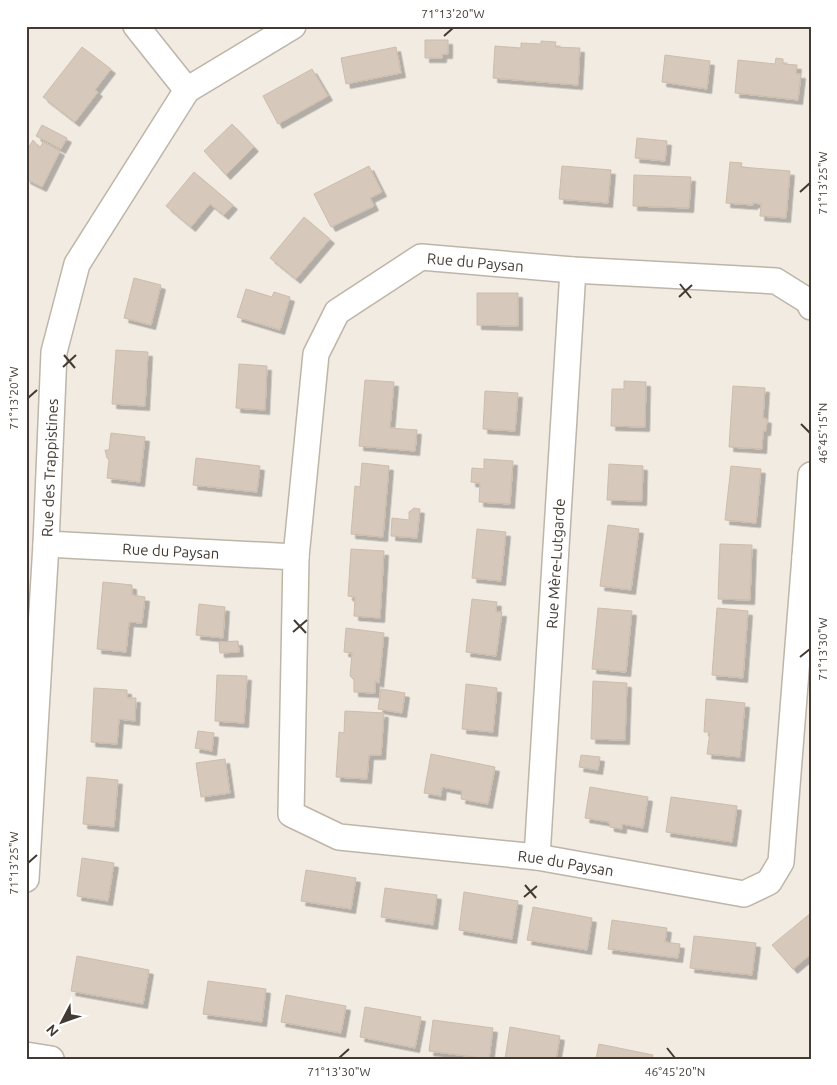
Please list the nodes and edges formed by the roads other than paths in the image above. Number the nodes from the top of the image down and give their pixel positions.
1 (136, 26) edge
2 (293, 26) edge
3 (187, 90) junction
4 (573, 270) junction
5 (811, 307) edge
6 (811, 475) edge
7 (46, 544) junction
8 (296, 557) junction
9 (808, 557) edge
10 (537, 857) junction
11 (26, 879) edge
12 (26, 1055) edge
13 (52, 1059) edge

1 - 3 street
2 - 3 street, Rue des Trappistines
3 - 7 street, Rue des Trappistines
4 - 5 street, Rue du Paysan
4 - 8 street, Rue du Paysan
4 - 10 street, Rue Mère-Lutgarde
6 - 9 street, Rue du Paysan
7 - 8 street, Rue du Paysan
7 - 11 street, Rue des Trappistines
8 - 10 street, Rue du Paysan
9 - 10 street, Rue du Paysan
12 - 13 street

